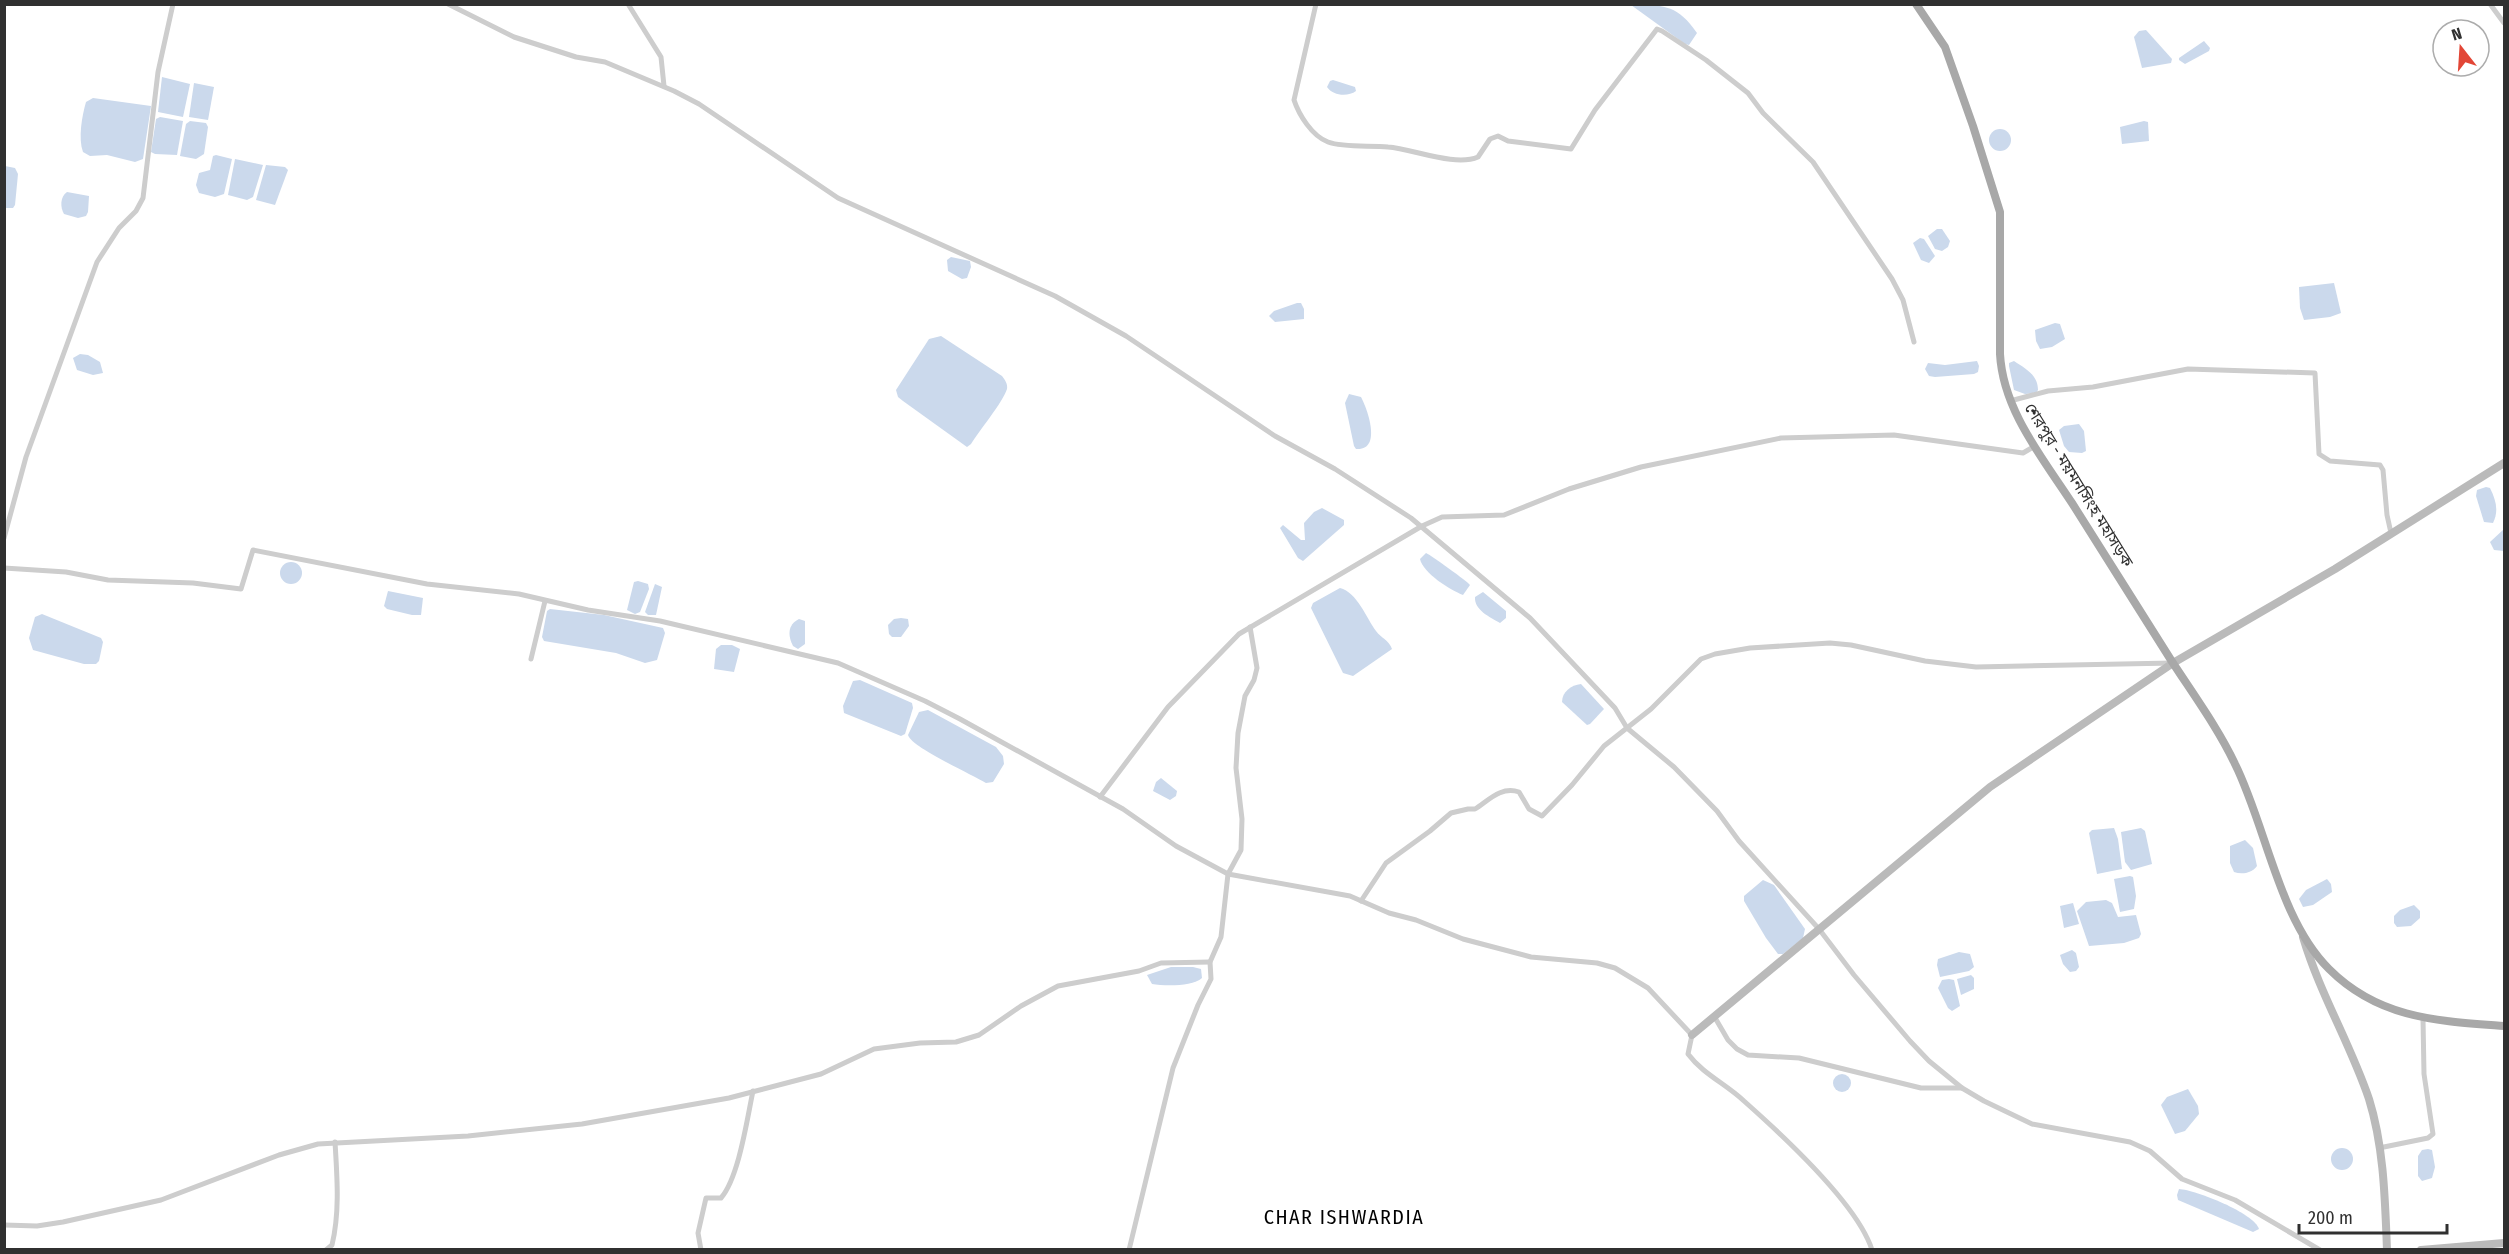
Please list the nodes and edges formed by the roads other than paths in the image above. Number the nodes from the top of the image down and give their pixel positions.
1 (173, 4) edge
2 (448, 4) edge
3 (628, 4) edge
4 (1316, 4) edge
5 (1916, 4) edge
6 (2490, 4) edge
7 (2505, 23) edge
8 (664, 86) junction
9 (1914, 342) dead end
10 (2010, 401) junction
11 (2035, 446) junction
12 (2505, 463) edge
13 (1422, 526) junction
14 (2391, 533) junction
15 (4, 538) edge
16 (4, 568) edge
17 (545, 601) junction
18 (1250, 627) junction
19 (531, 659) dead end
20 (2173, 663) junction
21 (1627, 728) junction
22 (1100, 797) junction
23 (1228, 874) junction
24 (1361, 901) junction
25 (1819, 928) junction
26 (2302, 936) junction
27 (1210, 962) junction
28 (1714, 1016) junction
29 (2423, 1019) junction
30 (2505, 1026) edge
31 (1692, 1035) junction
32 (1962, 1088) junction
33 (753, 1091) junction
34 (335, 1142) junction
35 (2379, 1148) junction
36 (4, 1225) edge
37 (2505, 1243) edge
38 (2481, 1247) edge
39 (326, 1250) edge
40 (701, 1250) edge
41 (1129, 1250) edge
42 (1872, 1250) edge
43 (2320, 1250) edge
44 (2387, 1250) edge
45 (2421, 1250) edge

1 - 15 street
2 - 8 street
3 - 8 street
4 - 9 street
5 - 10 main road, শেরপুর - ময়মনসিংহ মহাসড়ক
6 - 7 street
8 - 13 street
10 - 11 main road, শেরপুর - ময়মনসিংহ মহাসড়ক
10 - 14 street
11 - 13 street
11 - 20 main road, শেরপুর - ময়মনসিংহ মহাসড়ক
12 - 14 street
13 - 18 street
13 - 21 street
14 - 20 street
16 - 17 street
17 - 19 street
17 - 22 street
18 - 22 street
18 - 23 street
20 - 21 street
20 - 25 street
20 - 26 main road, শেরপুর - ময়মনসিংহ মহাসড়ক
21 - 24 street
21 - 25 street
22 - 23 street
23 - 24 street
23 - 27 street
24 - 31 street
25 - 28 street
25 - 32 street
26 - 29 main road, শেরপুর - ময়মনসিংহ মহাসড়ক
26 - 35 street
27 - 33 street
27 - 41 street
28 - 31 street
28 - 32 street
29 - 30 main road, শেরপুর - ময়মনসিংহ মহাসড়ক
29 - 35 street
31 - 42 street
32 - 43 street
33 - 34 street
33 - 40 street
34 - 36 street
34 - 39 street
35 - 44 street
37 - 38 street
38 - 45 street

